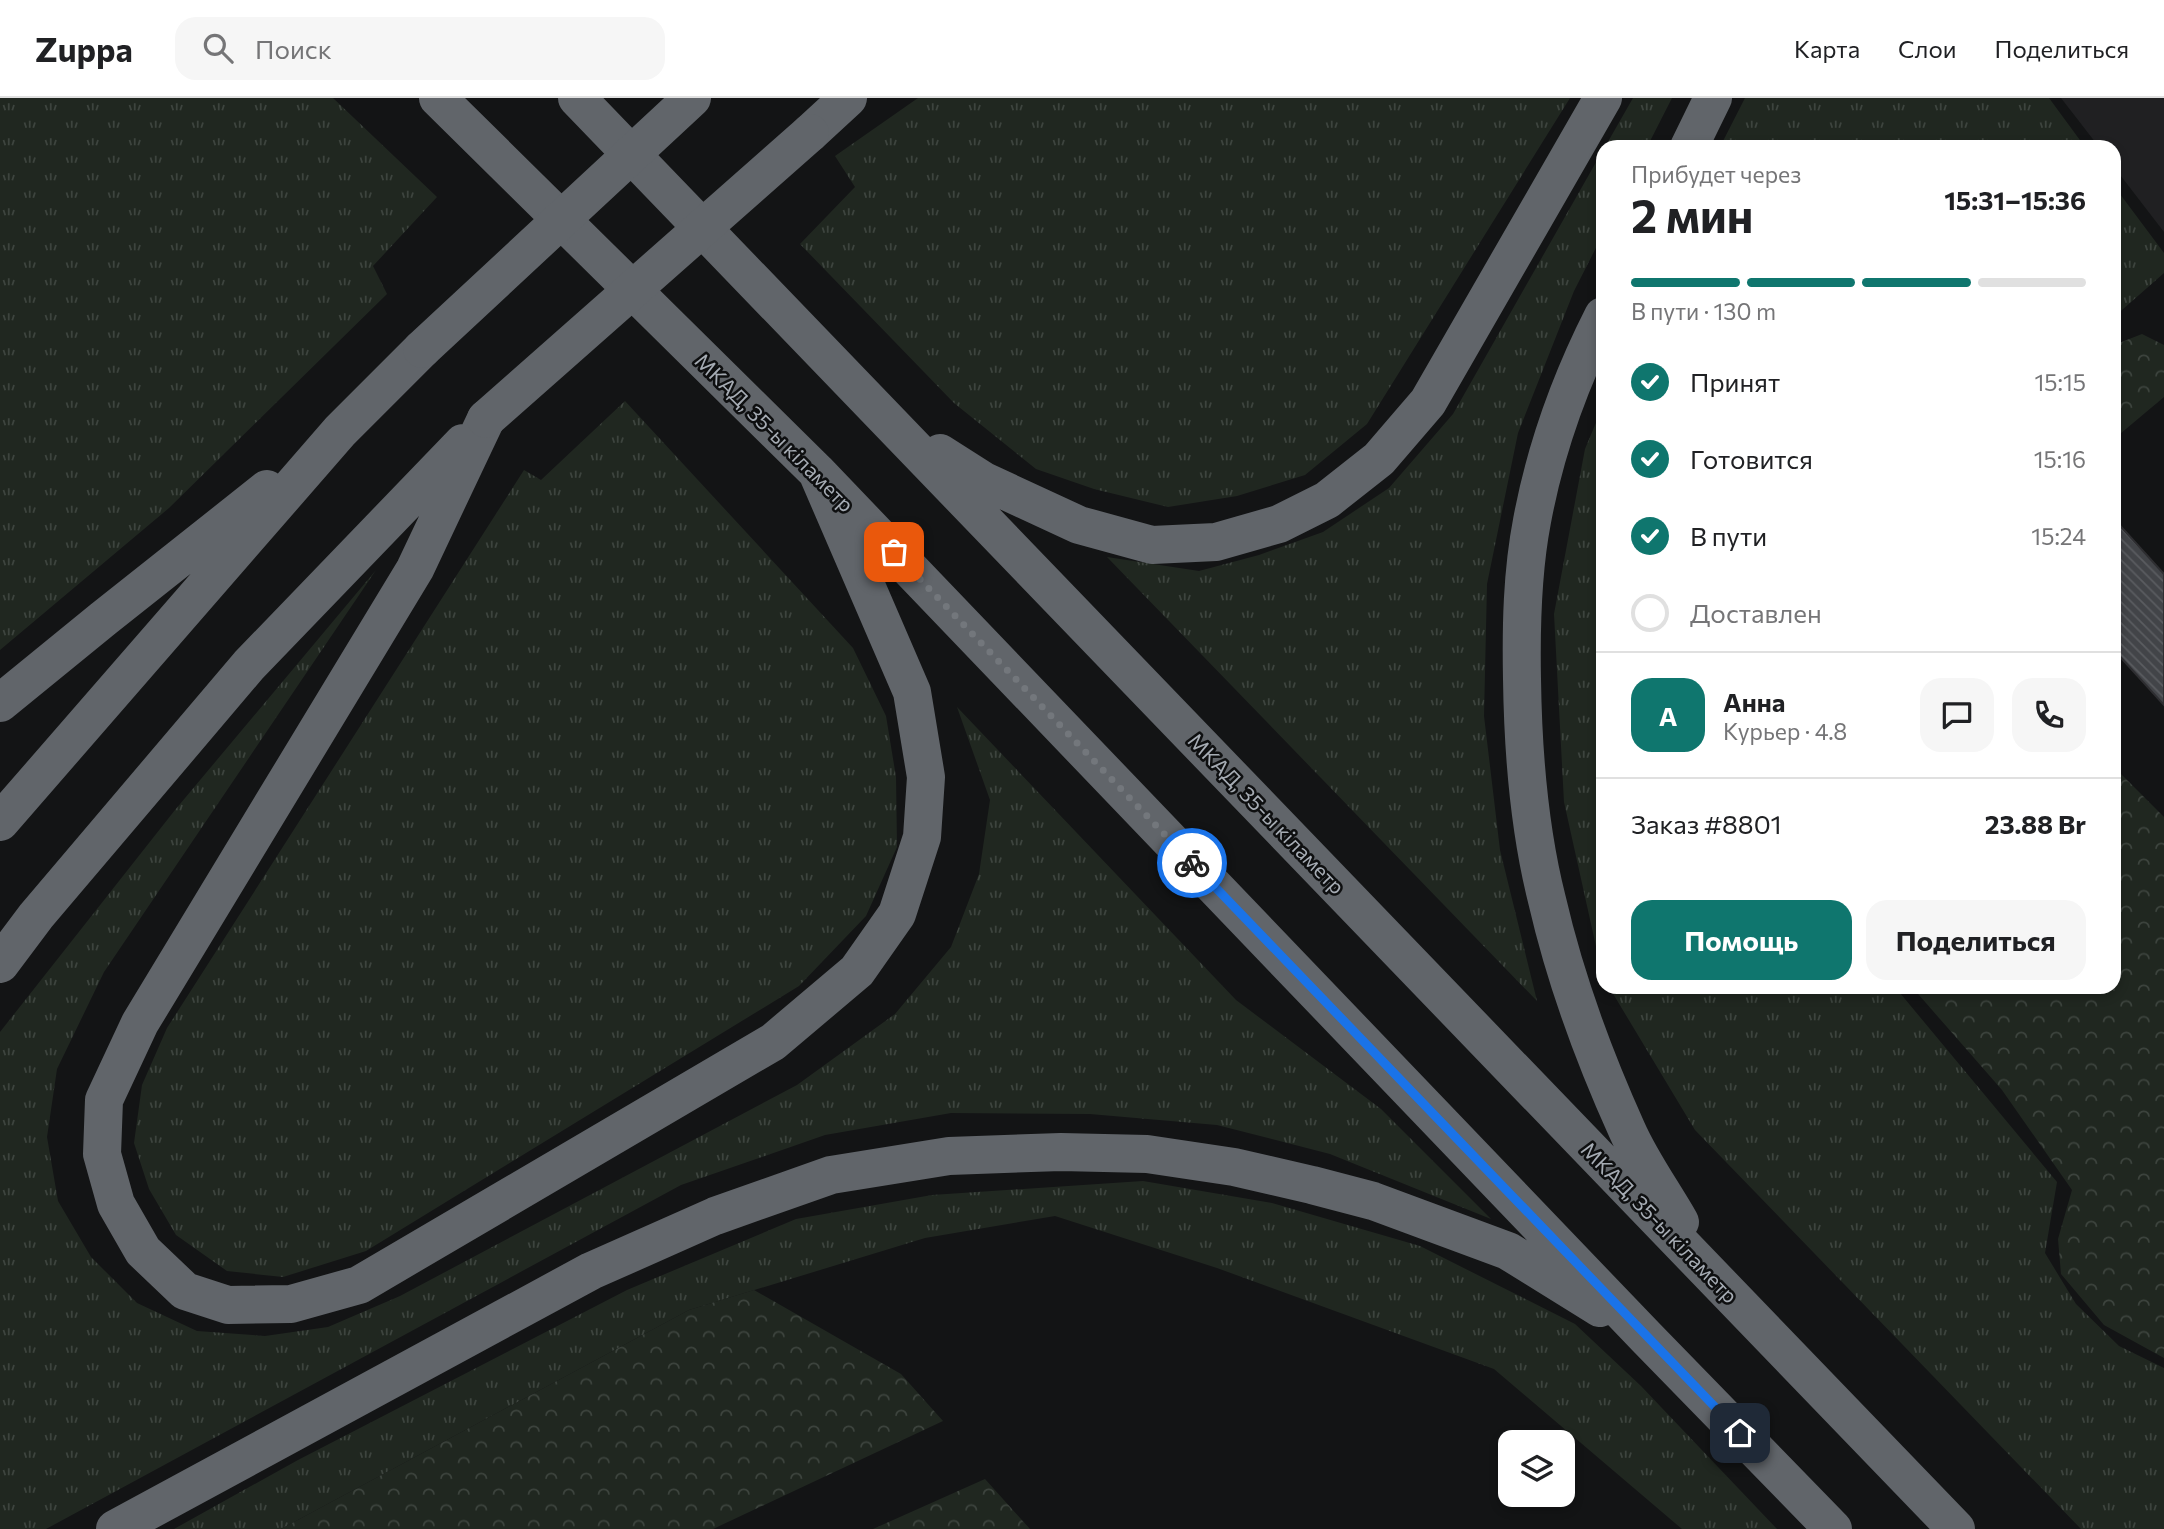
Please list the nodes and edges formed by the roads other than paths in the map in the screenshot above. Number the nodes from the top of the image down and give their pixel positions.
1 (438, 98) edge
2 (577, 98) edge
3 (692, 98) edge
4 (848, 98) edge
5 (1603, 98) edge
6 (1713, 98) edge
7 (1692, 140) edge
8 (1596, 330) edge
9 (884, 417) junction
10 (486, 419) junction
11 (340, 432) junction
12 (817, 472) junction
13 (0, 704) edge
14 (0, 822) edge
15 (0, 964) edge
16 (1712, 1275) junction
17 (1646, 1337) junction
18 (115, 1529) edge
19 (1833, 1529) edge
20 (1956, 1529) edge

1 - 12 highway, МКАД, 35-ы кіламетр
2 - 9 highway, МКАД, 35-ы кіламетр
3 - 11 highway, bridge
4 - 10 highway, bridge
5 - 9 highway
6 - 7 highway
8 - 16 highway
9 - 16 highway, МКАД, 35-ы кіламетр
10 - 12 highway
10 - 15 highway
11 - 13 highway
11 - 14 highway
12 - 17 highway, МКАД, 35-ы кіламетр
16 - 20 highway, МКАД, 35-ы кіламетр
17 - 18 highway
17 - 19 highway, МКАД, 35-ы кіламетр

